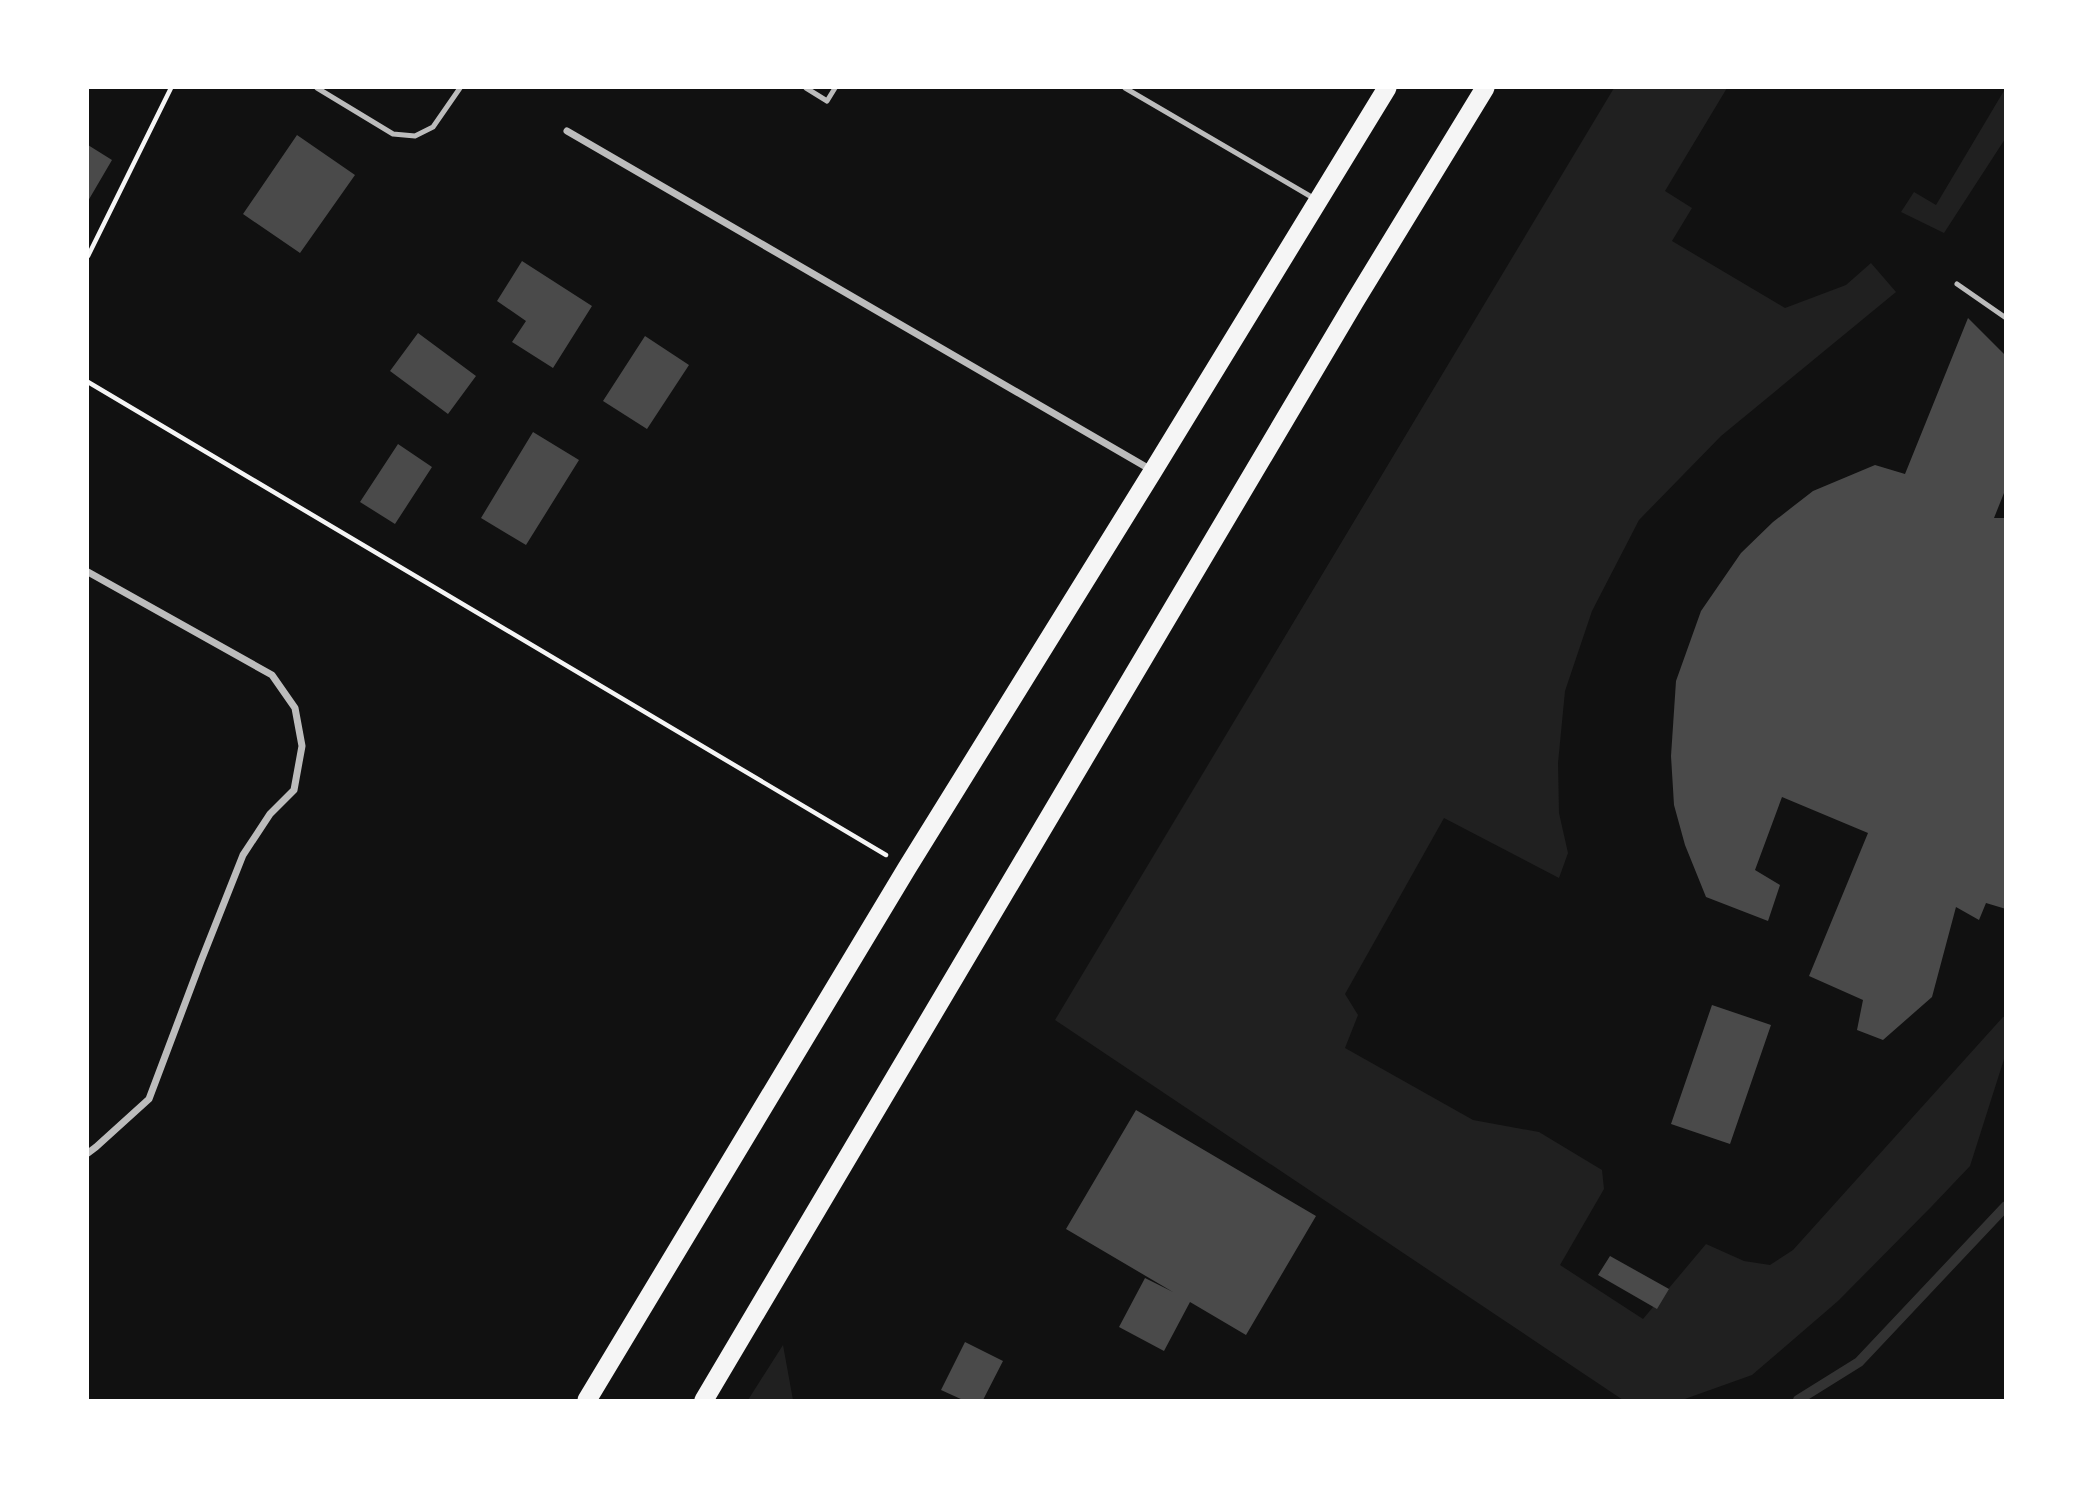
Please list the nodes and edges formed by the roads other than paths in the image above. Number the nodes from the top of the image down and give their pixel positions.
1 (317, 88) edge
2 (460, 88) edge
3 (806, 88) edge
4 (835, 88) edge
5 (1125, 88) edge
6 (1387, 88) edge
7 (1485, 88) edge
8 (567, 131) dead end
9 (1317, 201) junction
10 (1957, 284) dead end
11 (2006, 318) edge
12 (1153, 471) junction
13 (88, 572) edge
14 (88, 1153) edge
15 (587, 1401) edge
16 (705, 1401) edge

1 - 2 lane
3 - 4 lane
5 - 9 lane
6 - 9 highway
7 - 16 highway
8 - 12 street
9 - 12 highway
10 - 11 lane
12 - 15 highway
13 - 14 street

